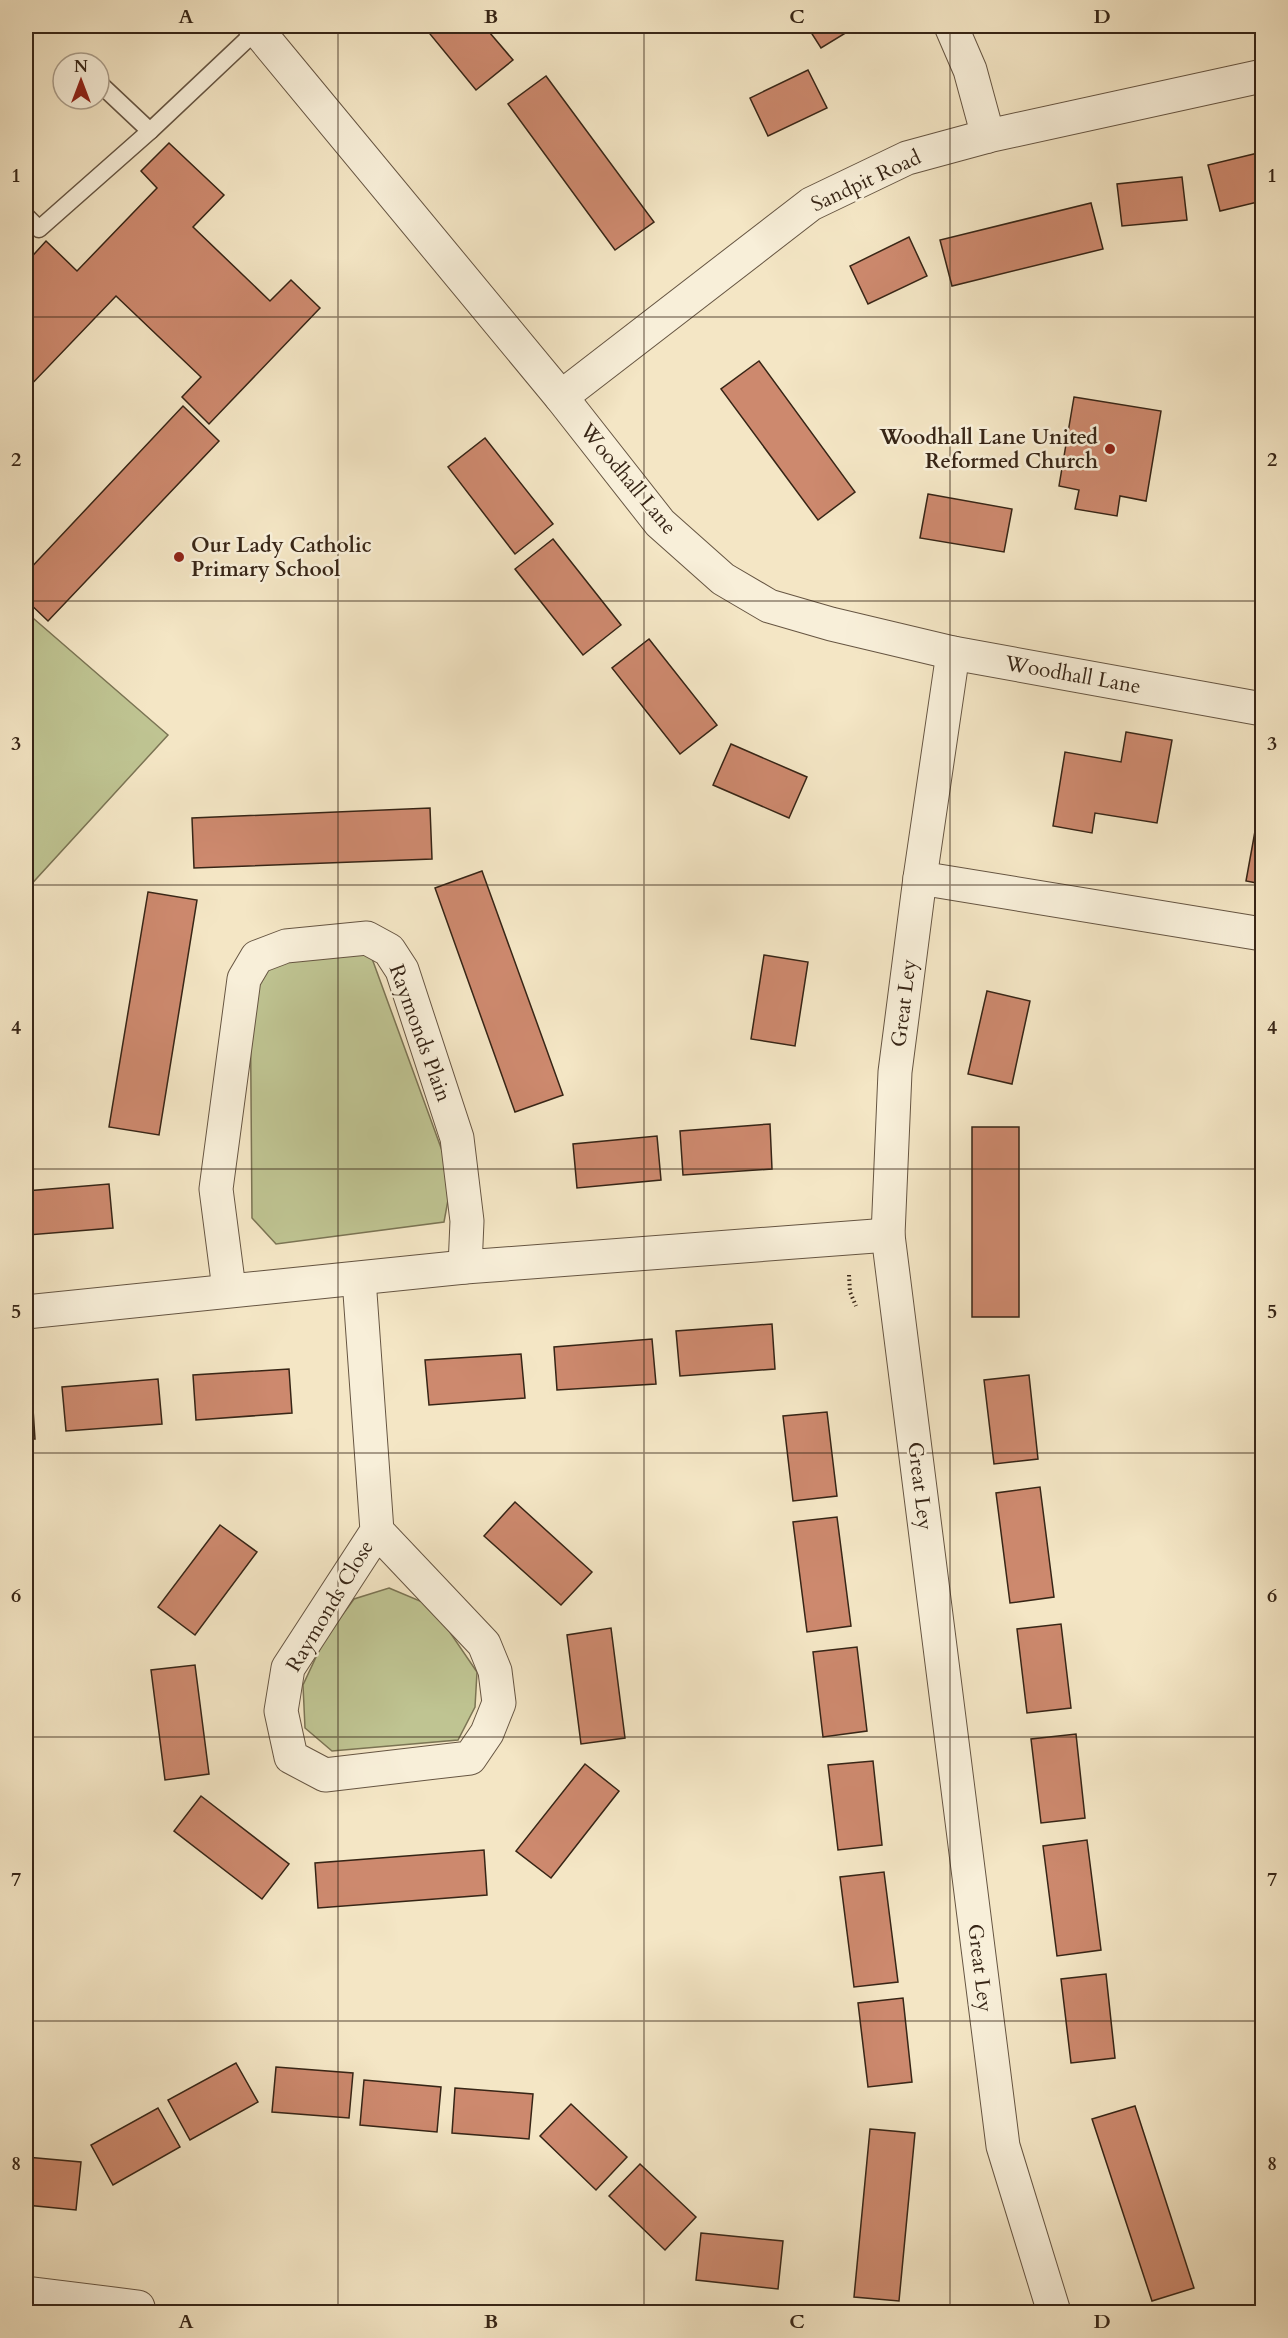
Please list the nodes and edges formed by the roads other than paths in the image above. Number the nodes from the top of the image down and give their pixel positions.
1 (951, 26) edge
2 (255, 28) edge
3 (1263, 76) edge
4 (111, 94) edge
5 (150, 131) junction
6 (988, 136) junction
7 (26, 216) edge
8 (561, 397) junction
9 (953, 653) junction
10 (1263, 709) edge
11 (920, 878) junction
12 (1263, 934) edge
13 (888, 1235) junction
14 (465, 1267) junction
15 (359, 1279) junction
16 (229, 1290) junction
17 (26, 1312) edge
18 (377, 1531) junction
19 (26, 2293) edge
20 (138, 2307) dead end
21 (1054, 2313) edge

1 - 6 street
2 - 5 lane
2 - 8 street, Woodhall Lane
3 - 6 street, Sandpit Road
4 - 5 lane
5 - 7 lane
6 - 8 street, Sandpit Road
8 - 9 street, Woodhall Lane
9 - 10 street, Woodhall Lane
9 - 11 street, Great Ley
11 - 12 street
11 - 13 street, Great Ley
13 - 14 street
13 - 21 street, Great Ley
14 - 15 street
14 - 16 street, Raymonds Plain
15 - 16 street
15 - 18 street, Raymonds Close
16 - 17 street
18 - 18 street, Raymonds Close
19 - 20 street

